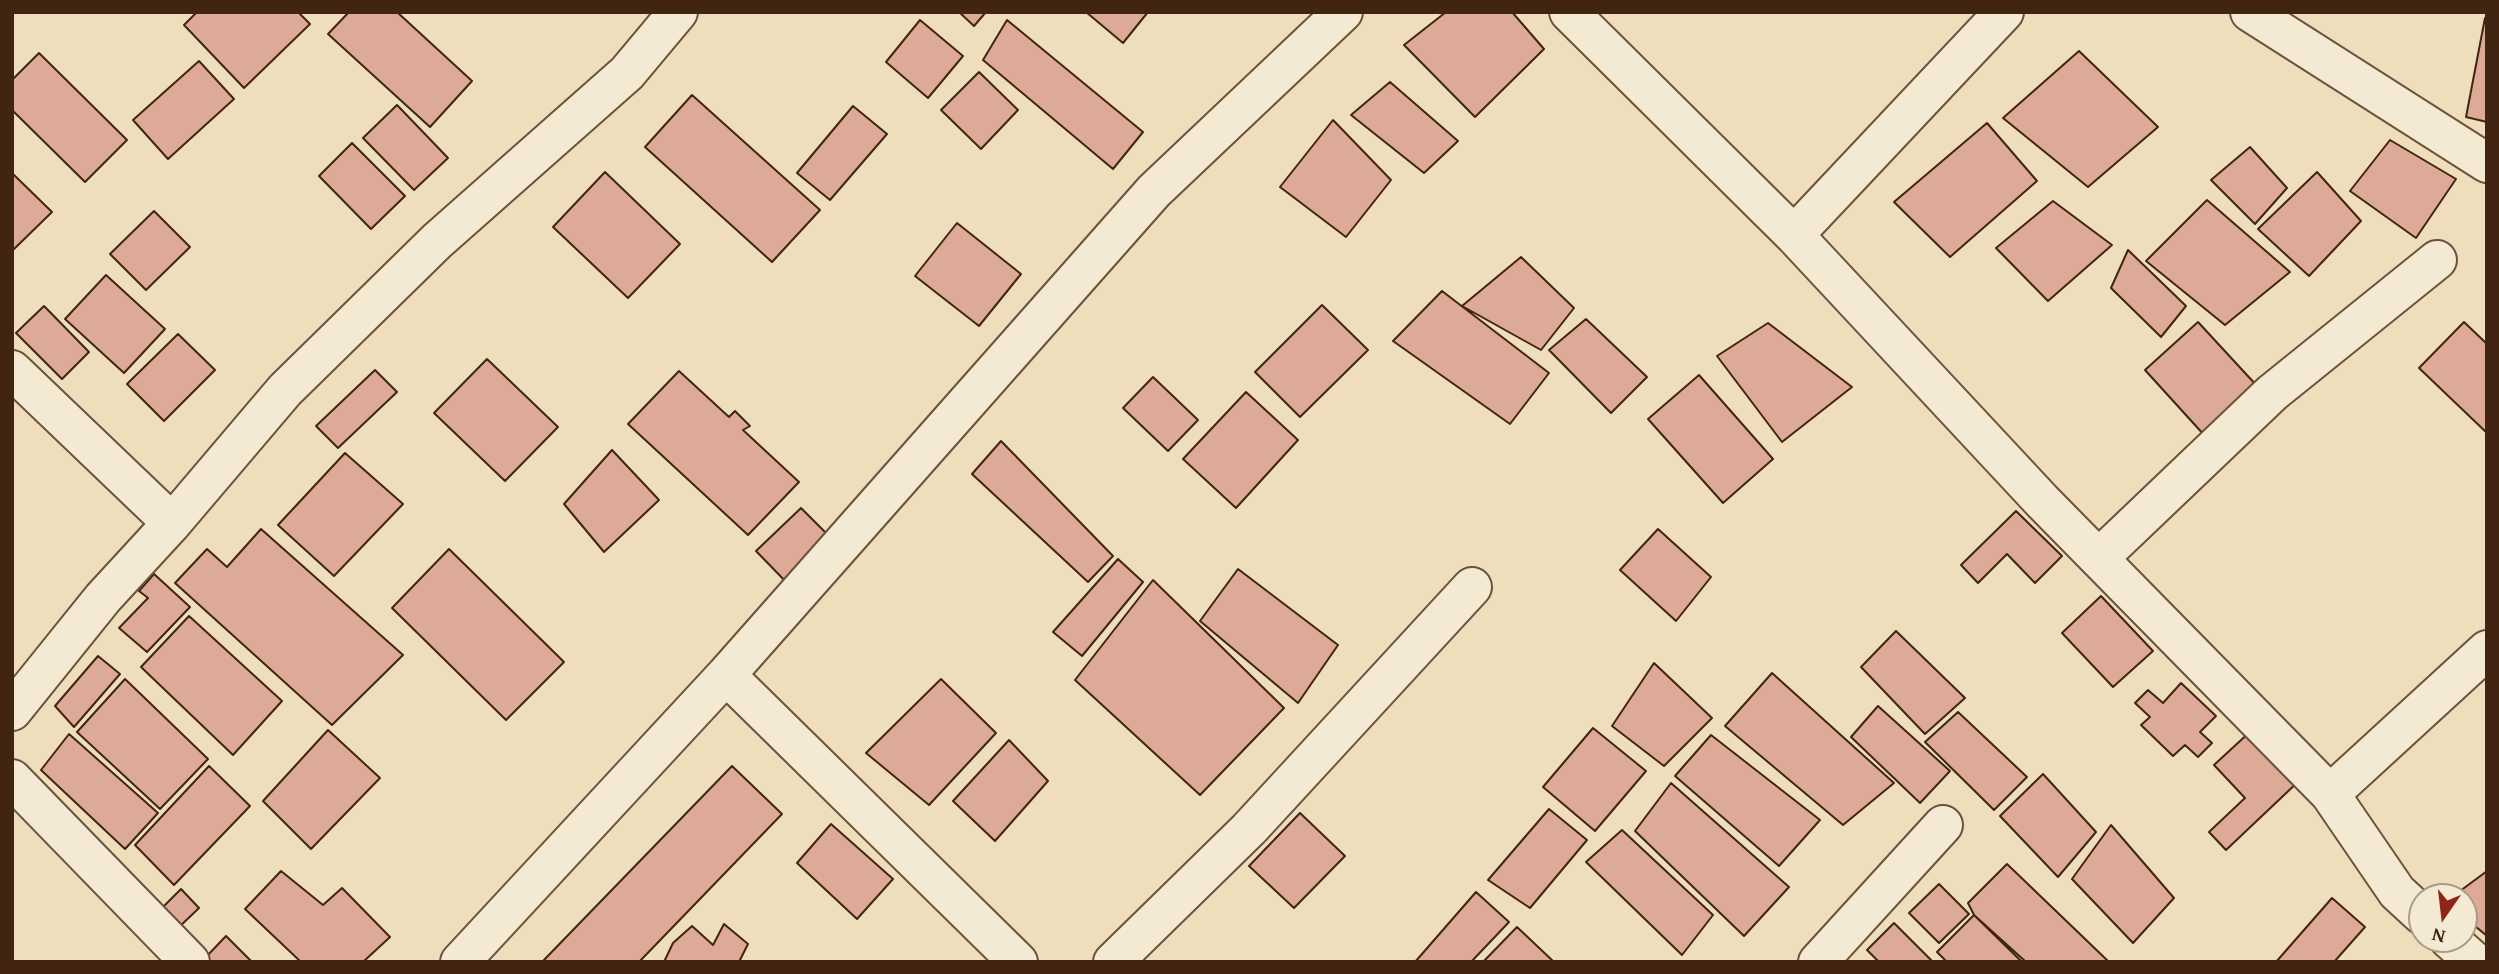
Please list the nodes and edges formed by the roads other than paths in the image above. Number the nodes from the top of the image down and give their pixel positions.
1 (678, 12) edge
2 (1343, 12) edge
3 (1569, 12) edge
4 (2004, 12) edge
5 (2250, 12) edge
6 (2487, 163) edge
7 (1794, 235) junction
8 (2437, 260) dead end
9 (12, 369) edge
10 (172, 523) junction
11 (2099, 558) junction
12 (1472, 587) dead end
13 (2487, 650) edge
14 (726, 676) junction
15 (12, 711) edge
16 (12, 779) edge
17 (2330, 793) junction
18 (1942, 825) dead end
19 (2408, 902) edge
20 (190, 962) edge
21 (460, 962) edge
22 (1018, 962) edge
23 (1112, 962) edge
24 (1818, 962) edge

1 - 10 street
2 - 14 street
3 - 7 street
4 - 7 street
5 - 6 street
7 - 11 street
8 - 11 street
9 - 10 street
10 - 15 street
11 - 17 street
12 - 23 street
13 - 17 street
14 - 21 street
14 - 22 street
16 - 20 street
17 - 19 street
18 - 24 street

